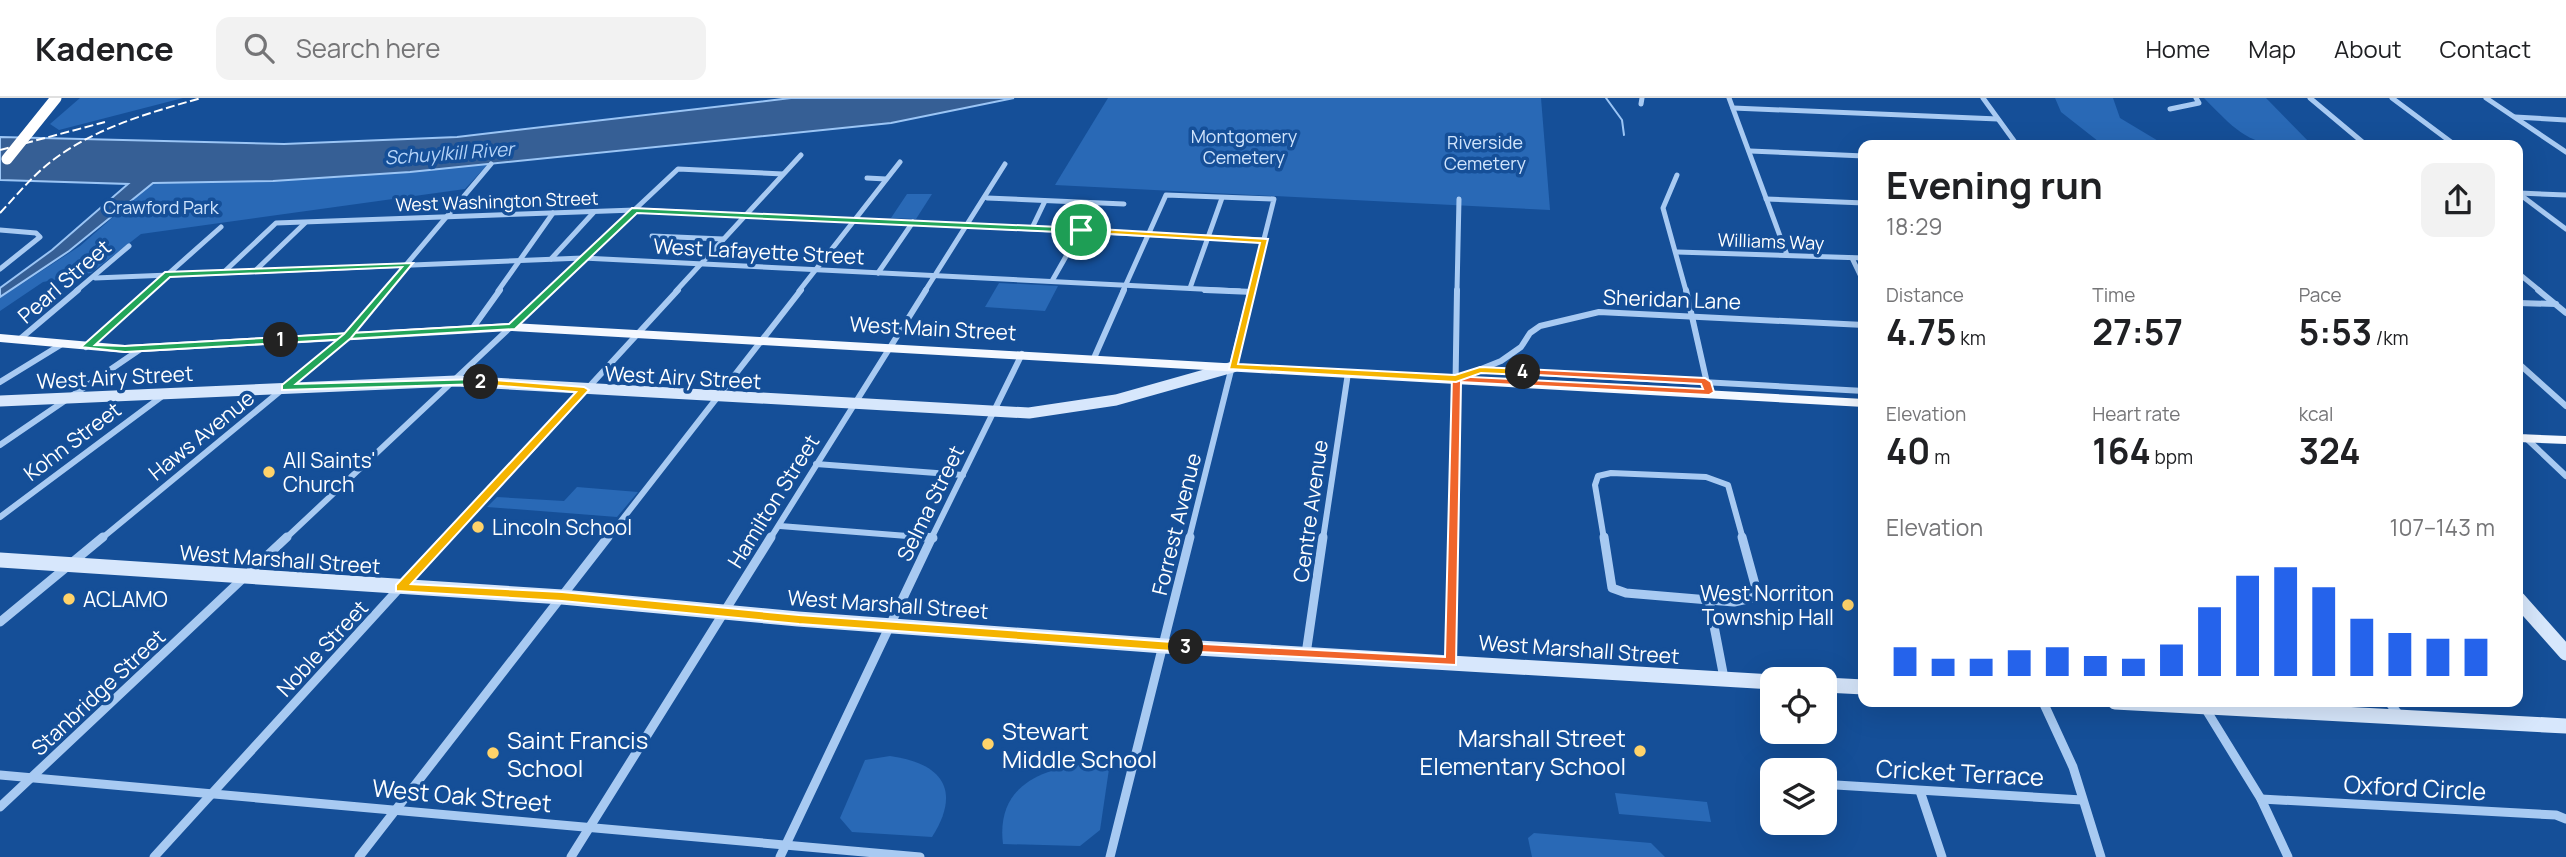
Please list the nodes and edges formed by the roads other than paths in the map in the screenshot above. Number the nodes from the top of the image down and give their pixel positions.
1 (48, 98) edge
2 (56, 98) edge
3 (1729, 98) edge
4 (1983, 98) edge
5 (2196, 98) edge
6 (2310, 98) edge
7 (2392, 98) edge
8 (2486, 98) edge
9 (1733, 108) junction
10 (2170, 109) dead end
11 (2515, 117) junction
12 (1998, 119) junction
13 (2566, 120) edge
14 (2013, 140) edge
15 (2360, 140) edge
16 (2448, 140) edge
17 (1750, 152) junction
18 (2566, 152) edge
19 (801, 155) dead end
20 (1858, 156) edge
21 (3, 158) edge
22 (900, 162) dead end
23 (491, 164) dead end
24 (1005, 164) dead end
25 (783, 174) junction
26 (1677, 175) dead end
27 (867, 178) dead end
28 (886, 179) junction
29 (2523, 193) edge
30 (2566, 195) edge
31 (2523, 197) edge
32 (987, 198) junction
33 (1222, 198) junction
34 (1459, 199) dead end
35 (1766, 199) junction
36 (1045, 201) junction
37 (1858, 203) edge
38 (1125, 204) dead end
39 (635, 210) junction
40 (594, 212) junction
41 (553, 213) junction
42 (747, 215) junction
43 (449, 217) junction
44 (855, 220) junction
45 (306, 222) junction
46 (913, 222) junction
47 (968, 225) junction
48 (222, 227) dead end
49 (1032, 228) junction
50 (2566, 229) edge
51 (0, 230) edge
52 (1081, 230) junction
53 (1149, 235) junction
54 (652, 236) dead end
55 (1208, 237) junction
56 (723, 239) junction
57 (1265, 240) junction
58 (129, 246) dead end
59 (1677, 252) junction
60 (1787, 255) junction
61 (583, 258) junction
62 (1852, 258) junction
63 (1858, 258) edge
64 (551, 259) junction
65 (520, 260) junction
66 (703, 262) junction
67 (409, 264) junction
68 (0, 269) edge
69 (816, 270) junction
70 (1858, 270) edge
71 (255, 271) junction
72 (223, 272) junction
73 (878, 273) junction
74 (168, 274) junction
75 (937, 276) junction
76 (2523, 277) edge
77 (95, 278) junction
78 (1052, 281) junction
79 (1127, 285) junction
80 (1190, 288) junction
81 (1253, 292) junction
82 (2523, 303) edge
83 (2556, 304) junction
84 (2566, 312) edge
85 (1691, 316) junction
86 (1858, 325) edge
87 (512, 327) junction
88 (472, 329) junction
89 (637, 332) junction
90 (347, 336) junction
91 (0, 338) edge
92 (20, 339) junction
93 (764, 339) junction
94 (62, 344) junction
95 (893, 346) junction
96 (86, 347) junction
97 (143, 348) junction
98 (1022, 354) junction
99 (1094, 358) junction
100 (1233, 367) junction
101 (2523, 367) edge
102 (1480, 370) junction
103 (1348, 373) junction
104 (1456, 379) junction
105 (456, 381) junction
106 (0, 382) edge
107 (1707, 387) junction
108 (286, 388) junction
109 (584, 390) junction
110 (1858, 391) edge
111 (166, 394) junction
112 (719, 397) junction
113 (66, 398) junction
114 (0, 401) edge
115 (1858, 402) edge
116 (856, 406) junction
117 (2566, 406) edge
118 (992, 413) junction
119 (2523, 438) edge
120 (2523, 439) edge
121 (2566, 440) edge
122 (0, 445) edge
123 (816, 464) junction
124 (963, 475) junction
125 (2566, 476) edge
126 (0, 517) edge
127 (780, 526) junction
128 (933, 538) junction
129 (0, 560) edge
130 (70, 565) junction
131 (245, 578) junction
132 (400, 588) junction
133 (562, 597) junction
134 (1709, 600) junction
135 (2523, 605) edge
136 (724, 611) junction
137 (0, 622) edge
138 (889, 624) junction
139 (1164, 646) junction
140 (2566, 653) edge
141 (1306, 654) junction
142 (1451, 662) junction
143 (1724, 679) junction
144 (1760, 681) edge
145 (1837, 686) edge
146 (1858, 687) edge
147 (2045, 707) edge
148 (2204, 707) edge
149 (2233, 707) edge
150 (2393, 707) edge
151 (2401, 718) junction
152 (2566, 726) edge
153 (0, 775) edge
154 (31, 778) junction
155 (1837, 786) edge
156 (1920, 792) junction
157 (212, 794) junction
158 (2261, 799) junction
159 (2082, 800) junction
160 (0, 807) edge
161 (395, 811) junction
162 (2566, 819) edge
163 (590, 827) junction
164 (787, 844) junction
165 (154, 857) edge
166 (359, 857) edge
167 (571, 857) edge
168 (780, 857) edge
169 (920, 857) edge
170 (1110, 857) edge
171 (1942, 857) edge
172 (2101, 857) edge
173 (2287, 857) edge

1 - 21 highway
2 - 21 highway, bridge
3 - 9 street
4 - 12 street
5 - 10 street
6 - 15 street
7 - 16 street
8 - 11 street
9 - 12 street
9 - 17 street
11 - 13 street
11 - 18 street
12 - 14 street
17 - 20 street
17 - 35 street
19 - 25 street, Noble Street
22 - 28 street
23 - 43 street, Haws Avenue
24 - 32 street, Hamilton Street
25 - 39 street, Stanbridge Street
25 - 42 street, Noble Street
26 - 59 street
27 - 28 street
28 - 44 street
29 - 30 street
31 - 50 street
32 - 36 street
32 - 47 street, Hamilton Street
33 - 53 street
33 - 55 street
33 - 57 street, Forrest Avenue
34 - 104 street
35 - 37 street
35 - 60 street
36 - 38 street
36 - 49 street
39 - 40 street, West Washington Street
39 - 42 street, West Washington Street
39 - 61 street, Stanbridge Street
40 - 41 street, West Washington Street
40 - 64 street
41 - 43 street, West Washington Street
41 - 65 street
42 - 44 street, West Washington Street
42 - 56 street, Noble Street
43 - 45 street, West Washington Street
43 - 67 street, Haws Avenue
44 - 46 street, West Washington Street
44 - 69 street
45 - 71 street
45 - 72 street, West Washington Street
46 - 47 street, West Washington Street
46 - 73 street
47 - 49 street, West Washington Street
47 - 75 street, Hamilton Street
48 - 74 street
49 - 52 street, West Washington Street
51 - 68 street
52 - 53 street, West Washington Street
52 - 78 street
53 - 55 street, West Washington Street
53 - 79 street
54 - 56 street
55 - 57 street, West Washington Street
55 - 80 street
56 - 66 street, Noble Street
57 - 81 street, Forrest Avenue
58 - 77 street, Pearl Street
59 - 60 street, Williams Way
59 - 85 street
60 - 62 street, Williams Way
61 - 64 street, West Lafayette Street
61 - 66 street, West Lafayette Street
61 - 87 street, Stanbridge Street
62 - 63 street, Williams Way
62 - 70 street
64 - 65 street, West Lafayette Street
65 - 67 street, West Lafayette Street
65 - 88 street
66 - 69 street, West Lafayette Street
66 - 89 street, Noble Street
67 - 71 street, West Lafayette Street
67 - 90 street, Haws Avenue
69 - 73 street, West Lafayette Street
69 - 93 street
71 - 72 street, West Lafayette Street
72 - 74 street, West Lafayette Street
73 - 75 street, West Lafayette Street
74 - 77 street, West Lafayette Street
74 - 96 street
75 - 78 street, West Lafayette Street
75 - 95 street, Hamilton Street
76 - 83 street
77 - 92 street, Pearl Street
78 - 79 street, West Lafayette Street
79 - 80 street, West Lafayette Street
79 - 99 street
80 - 81 street, West Lafayette Street
81 - 100 street, Forrest Avenue
82 - 83 street
83 - 84 street
85 - 86 street, Sheridan Lane
85 - 102 street, Sheridan Lane
85 - 107 street
87 - 88 main road, West Main Street
87 - 89 main road, West Main Street
87 - 105 street, Stanbridge Street
88 - 90 main road, West Main Street
89 - 93 main road, West Main Street
89 - 109 street, Noble Street
90 - 97 main road, West Main Street
90 - 108 street, Haws Avenue
91 - 92 main road, West Main Street
92 - 94 main road, West Main Street
93 - 95 main road, West Main Street
93 - 112 street
94 - 96 main road, West Main Street
94 - 106 street
95 - 98 main road, West Main Street
95 - 116 street, Hamilton Street
96 - 97 main road, West Main Street
97 - 113 street
98 - 99 main road, West Main Street
98 - 118 street, Selma Street
99 - 100 main road, West Main Street
100 - 103 main road, West Main Street
100 - 118 street, West Airy Street
100 - 139 street, Forrest Avenue
101 - 117 street
102 - 104 street, Sheridan Lane
102 - 107 street
103 - 104 main road, West Main Street
103 - 141 street, Centre Avenue
104 - 107 main road, West Main Street
104 - 142 street
105 - 108 street, West Airy Street
105 - 109 street, West Airy Street
105 - 131 street, Stanbridge Street
107 - 110 street
107 - 115 main road, West Main Street
108 - 111 street, West Airy Street
108 - 130 street, Haws Avenue
109 - 112 street, West Airy Street
109 - 132 street, Noble Street
111 - 113 street, West Airy Street
111 - 126 street, Kohn Street
112 - 116 street, West Airy Street
112 - 133 street
113 - 114 street, West Airy Street
113 - 122 street
116 - 118 street, West Airy Street
116 - 123 street, Hamilton Street
118 - 124 street, Selma Street
119 - 121 main road
120 - 125 street
123 - 124 street
123 - 127 street, Hamilton Street
124 - 128 street, Selma Street
127 - 128 street
127 - 136 street, Hamilton Street
128 - 138 street, Selma Street
129 - 130 street, West Marshall Street
130 - 131 street, West Marshall Street
130 - 137 street, Haws Avenue
131 - 132 street, West Marshall Street
131 - 154 street, Stanbridge Street
132 - 133 street, West Marshall Street
132 - 157 street, Noble Street
133 - 136 street, West Marshall Street
133 - 161 street
134 - 134 street
134 - 143 street
135 - 140 street
136 - 138 street, West Marshall Street
136 - 163 street, Hamilton Street
138 - 139 street, West Marshall Street
138 - 164 street, Selma Street
139 - 141 street, West Marshall Street
139 - 170 street, Forrest Avenue
141 - 142 street, West Marshall Street
142 - 143 street, West Marshall Street
143 - 144 street, West Marshall Street
145 - 146 street
147 - 159 street
148 - 158 street
149 - 151 street
150 - 151 street
151 - 152 street
153 - 154 street, West Oak Street
154 - 157 street, West Oak Street
154 - 160 street, Stanbridge Street
155 - 156 street, Cricket Terrace
156 - 159 street, Cricket Terrace
156 - 171 street
157 - 161 street, West Oak Street
157 - 165 street, Noble Street
158 - 162 street, Oxford Circle
158 - 173 street
159 - 172 street
161 - 163 street, West Oak Street
161 - 166 street
163 - 164 street, West Oak Street
163 - 167 street, Hamilton Street
164 - 168 street, Selma Street
164 - 169 street, West Oak Street

